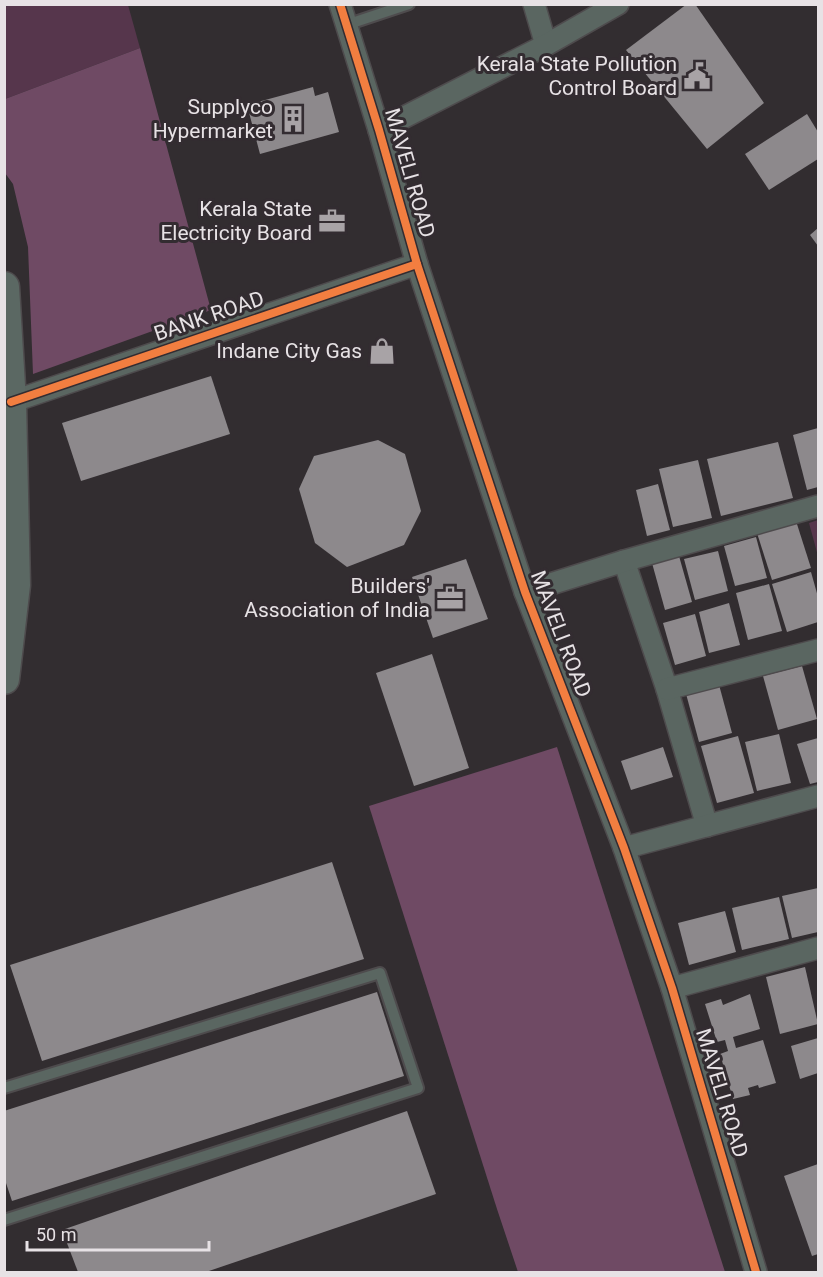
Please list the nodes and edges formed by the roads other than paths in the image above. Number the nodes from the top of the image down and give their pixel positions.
1 (340, 4) edge
2 (409, 4) edge
3 (534, 4) edge
4 (618, 4) edge
5 (346, 25) junction
6 (546, 45) junction
7 (379, 130) junction
8 (417, 264) junction
9 (4, 287) edge
10 (11, 402) junction
11 (819, 506) edge
12 (624, 561) junction
13 (525, 592) junction
14 (819, 650) edge
15 (4, 679) edge
16 (667, 689) junction
17 (819, 796) edge
18 (707, 826) junction
19 (624, 848) junction
20 (819, 948) edge
21 (672, 988) junction
22 (4, 1088) edge
23 (4, 1220) edge
24 (756, 1272) edge

1 - 5 street, MAVELI ROAD
2 - 5 lane
3 - 6 street
4 - 6 street
5 - 7 street, MAVELI ROAD
6 - 7 street
7 - 8 street, MAVELI ROAD
8 - 10 street, BANK ROAD
8 - 13 street, MAVELI ROAD
9 - 10 street
10 - 15 street
11 - 12 street
12 - 13 street
12 - 16 street
13 - 19 street, MAVELI ROAD
14 - 16 street
16 - 18 street
17 - 18 street
18 - 19 street
19 - 21 street, MAVELI ROAD
20 - 21 street
21 - 24 street, MAVELI ROAD
22 - 23 lane

